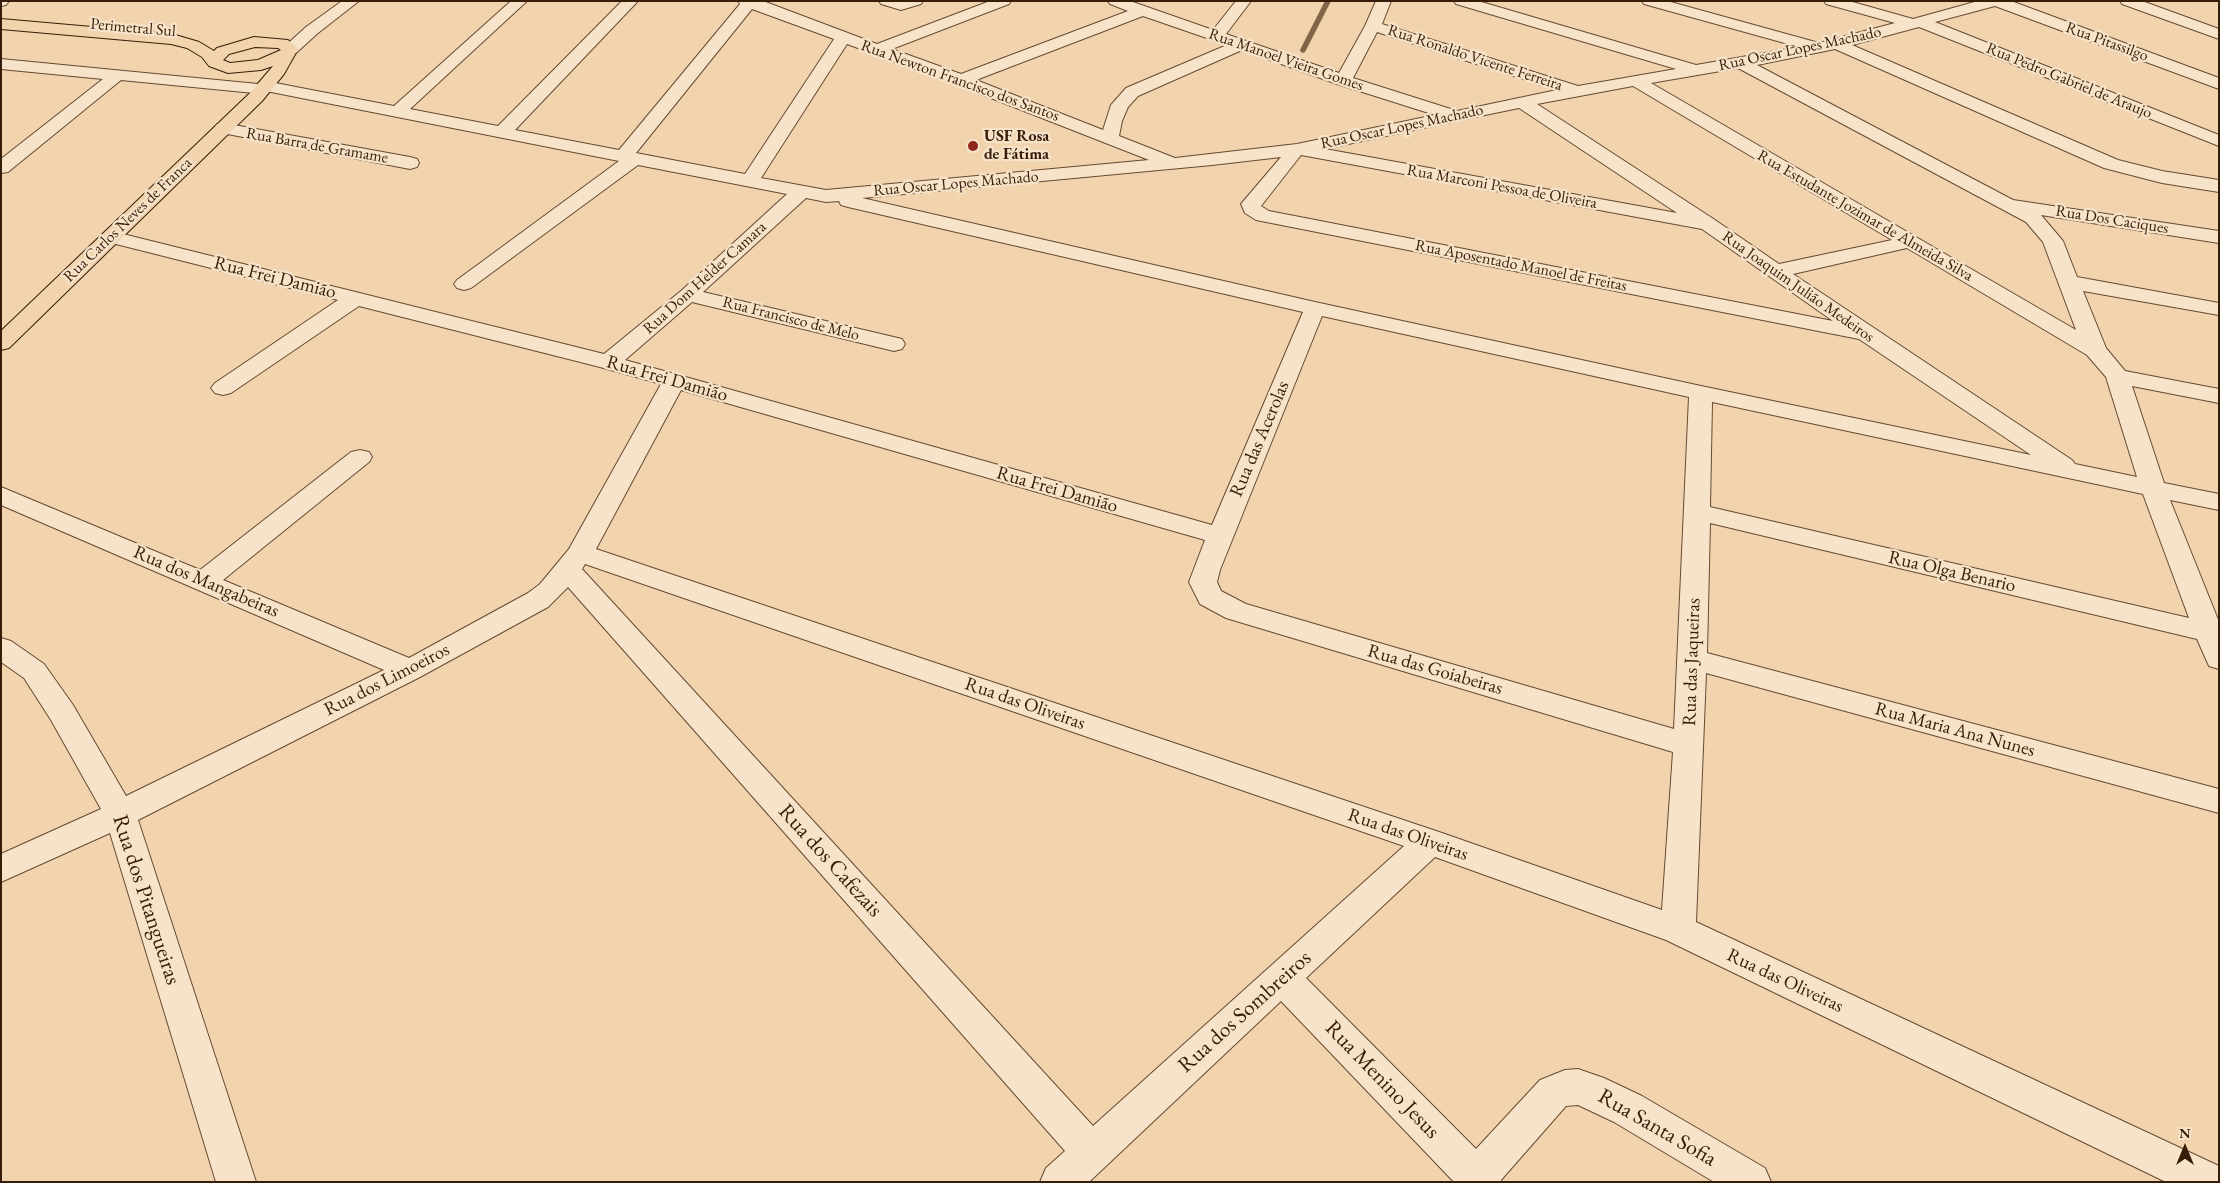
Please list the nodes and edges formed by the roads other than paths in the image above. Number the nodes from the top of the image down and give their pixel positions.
1 (352, 1) edge
2 (520, 1) edge
3 (631, 1) edge
4 (886, 1) edge
5 (916, 1) edge
6 (1004, 1) edge
7 (1115, 1) edge
8 (1244, 1) edge
9 (1384, 1) edge
10 (1462, 1) edge
11 (1649, 1) edge
12 (1831, 1) edge
13 (1996, 1) edge
14 (2127, 1) edge
15 (750, 2) edge
16 (1141, 11) junction
17 (1, 16) edge
18 (1915, 22) junction
19 (1, 24) edge
20 (1373, 26) junction
21 (312, 30) junction
22 (203, 34) dead end
23 (2219, 34) edge
24 (222, 36) dead end
25 (1216, 37) junction
26 (844, 38) junction
27 (269, 41) junction
28 (1837, 44) junction
29 (1240, 45) junction
30 (1820, 48) junction
31 (876, 50) junction
32 (288, 52) junction
33 (217, 63) junction
34 (1741, 63) junction
35 (2, 64) edge
36 (1696, 70) junction
37 (118, 75) junction
38 (961, 80) junction
39 (1342, 80) junction
40 (1636, 81) junction
41 (2219, 84) edge
42 (258, 91) junction
43 (1576, 91) junction
44 (1522, 102) junction
45 (396, 113) junction
46 (1457, 116) junction
47 (223, 128) junction
48 (502, 133) junction
49 (1110, 138) junction
50 (2219, 141) edge
51 (1297, 149) junction
52 (628, 158) junction
53 (410, 163) dead end
54 (1173, 164) junction
55 (1, 168) edge
56 (749, 182) junction
57 (2219, 186) edge
58 (801, 192) junction
59 (826, 196) junction
60 (2006, 204) junction
61 (1708, 224) junction
62 (2219, 236) edge
63 (111, 237) junction
64 (1909, 242) junction
65 (1777, 271) junction
66 (2068, 282) junction
67 (464, 284) dead end
68 (688, 295) junction
69 (356, 298) junction
70 (1315, 308) junction
71 (2219, 309) edge
72 (1866, 334) junction
73 (1, 342) edge
74 (894, 344) dead end
75 (2095, 350) junction
76 (608, 362) junction
77 (2117, 376) junction
78 (674, 381) junction
79 (223, 388) dead end
80 (1701, 393) junction
81 (2219, 396) edge
82 (360, 457) dead end
83 (2074, 472) junction
84 (2154, 490) junction
85 (1, 495) edge
86 (2219, 502) edge
87 (1696, 512) junction
88 (1220, 536) junction
89 (574, 561) junction
90 (1206, 570) joint
91 (213, 574) junction
92 (2208, 632) junction
93 (1, 648) edge
94 (1692, 659) junction
95 (2219, 659) edge
96 (410, 670) junction
97 (1689, 744) junction
98 (2219, 801) edge
99 (120, 814) junction
100 (1430, 842) junction
101 (1, 869) edge
102 (1678, 930) junction
103 (1282, 978) junction
104 (1091, 1152) junction
105 (1480, 1180) edge
106 (236, 1182) edge
107 (1060, 1182) edge
108 (1751, 1182) edge
109 (2209, 1182) edge

1 - 21 street
2 - 45 street
3 - 48 street
4 - 5 street
6 - 31 street
7 - 16 street, Rua Manoel Vieira Gomes
8 - 25 street
9 - 20 street
10 - 36 street
11 - 30 street
12 - 18 street, Rua Pedro Gabriel de Araujo
13 - 18 street, Rua Oscar Lopes Machado
13 - 41 street, Rua Pitassilgo
14 - 23 street
15 - 26 street, Rua Newton Francisco dos Santos
15 - 52 street
16 - 25 street, Rua Manoel Vieira Gomes
16 - 38 street
17 - 22 main road, Perimetral Sul
18 - 28 street, Rua Oscar Lopes Machado
18 - 50 street, Rua Pedro Gabriel de Araujo
19 - 33 main road, Perimetral Sul
20 - 39 street
20 - 43 street, Rua Ronaldo Vicente Ferreira
21 - 27 street
21 - 32 street
24 - 27 main road
25 - 29 street, Rua Manoel Vieira Gomes
26 - 31 street, Rua Newton Francisco dos Santos
26 - 56 street
27 - 32 main road
27 - 33 main road
28 - 30 street, Rua Oscar Lopes Machado
28 - 57 street
29 - 39 street, Rua Manoel Vieira Gomes
29 - 49 street
30 - 34 street, Rua Oscar Lopes Machado
31 - 38 street, Rua Newton Francisco dos Santos
32 - 33 main road
32 - 42 main road, Rua Carlos Neves de Franca
33 - 42 main road, Perimetral Sul
34 - 36 street, Rua Oscar Lopes Machado
34 - 60 street
35 - 37 street, Rua Oscar Lopes Machado
36 - 40 street, Rua Oscar Lopes Machado
37 - 42 street, Rua Oscar Lopes Machado
37 - 55 street
38 - 49 street, Rua Newton Francisco dos Santos
39 - 46 street, Rua Manoel Vieira Gomes
40 - 43 street, Rua Oscar Lopes Machado
40 - 64 street, Rua Estudante Jozimar de Almeida Silva
42 - 45 street, Rua Oscar Lopes Machado
42 - 47 main road, Rua Carlos Neves de Franca
43 - 44 street, Rua Oscar Lopes Machado
44 - 46 street, Rua Oscar Lopes Machado
44 - 61 street, Rua Joaquim Julião Medeiros
45 - 48 street, Rua Oscar Lopes Machado
46 - 51 street, Rua Oscar Lopes Machado
47 - 53 street, Rua Barra de Gramame
47 - 63 main road, Rua Carlos Neves de Franca
48 - 52 street, Rua Oscar Lopes Machado
49 - 54 street, Rua Newton Francisco dos Santos
51 - 54 street, Rua Oscar Lopes Machado
51 - 61 street, Rua Marconi Pessoa de Oliveira
51 - 72 street, Rua Aposentado Manoel de Freitas
52 - 56 street, Rua Oscar Lopes Machado
52 - 67 street
54 - 59 street, Rua Oscar Lopes Machado
56 - 58 street, Rua Oscar Lopes Machado
58 - 59 street, Rua Oscar Lopes Machado
58 - 68 street, Rua Dom Helder Camara
59 - 70 street
60 - 62 street, Rua Dos Caciques
60 - 66 street
61 - 65 street, Rua Joaquim Julião Medeiros
63 - 69 street, Rua Frei Damião
63 - 73 main road, Rua Carlos Neves de Franca
64 - 65 street
64 - 75 street, Rua Estudante Jozimar de Almeida Silva
65 - 72 street, Rua Joaquim Julião Medeiros
66 - 71 street
66 - 75 street
68 - 74 street, Rua Francisco de Melo
68 - 76 street, Rua Dom Helder Camara
69 - 76 street, Rua Frei Damião
69 - 79 street
70 - 80 street
70 - 88 street, Rua das Acerolas
72 - 83 street, Rua Joaquim Julião Medeiros
75 - 77 street
76 - 78 street, Rua Frei Damião
77 - 81 street
77 - 84 street
78 - 88 street, Rua Frei Damião
78 - 89 street, Rua dos Limoeiros
80 - 83 street
80 - 87 street, Rua das Jaqueiras
82 - 91 street
83 - 84 street
84 - 86 street
84 - 92 street
85 - 91 street, Rua dos Mangabeiras
87 - 92 street, Rua Olga Benario
87 - 94 street, Rua das Jaqueiras
88 - 90 street, Rua das Acerolas
89 - 96 street, Rua dos Limoeiros
89 - 100 street, Rua das Oliveiras
89 - 104 street, Rua dos Cafezais
90 - 97 street, Rua das Goiabeiras
91 - 96 street, Rua dos Mangabeiras
92 - 95 street
93 - 99 street, Rua dos Pitangueiras
94 - 97 street, Rua das Jaqueiras
94 - 98 street, Rua Maria Ana Nunes
96 - 99 street, Rua dos Limoeiros
97 - 102 street, Rua das Jaqueiras
99 - 101 street, Rua dos Limoeiros
99 - 106 street, Rua dos Pitangueiras
100 - 102 street, Rua das Oliveiras
100 - 103 street, Rua dos Sombreiros
102 - 109 street, Rua das Oliveiras
103 - 104 street, Rua dos Sombreiros
103 - 105 street, Rua Menino Jesus
104 - 107 street, Rua dos Sombreiros
105 - 108 street, Rua Santa Sofia

